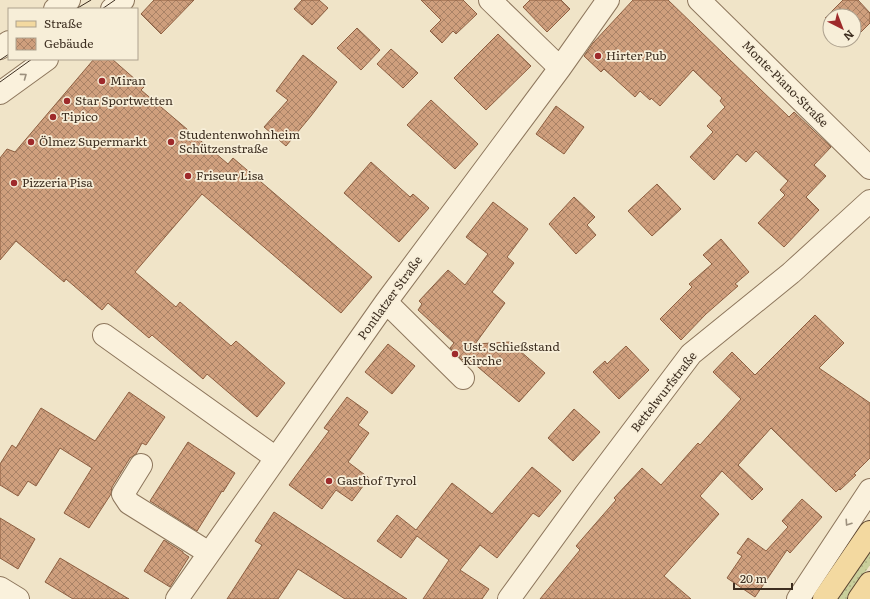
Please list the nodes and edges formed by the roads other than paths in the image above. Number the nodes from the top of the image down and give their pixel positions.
1 (69, 0) edge
2 (124, 0) edge
3 (490, 0) edge
4 (608, 0) edge
5 (699, 0) edge
6 (57, 8) edge
7 (113, 8) edge
8 (46, 60) edge
9 (560, 68) junction
10 (0, 93) edge
11 (870, 168) edge
12 (870, 201) edge
13 (386, 302) junction
14 (104, 335) dead end
15 (463, 378) dead end
16 (276, 458) junction
17 (141, 465) dead end
18 (870, 490) edge
19 (870, 532) edge
20 (209, 553) junction
21 (870, 583) edge
22 (0, 588) edge
23 (18, 599) edge
24 (177, 599) edge
25 (509, 599) edge
26 (798, 599) edge
27 (824, 599) edge
28 (859, 599) edge

1 - 6 street
2 - 7 street
3 - 9 street
4 - 9 street, Pontlatzer Straße
5 - 11 street, Monte-Piano-Straße
10 -> 8 street
9 - 13 street, Pontlatzer Straße
12 - 25 street, Bettelwurfstraße
13 - 15 street
13 - 16 street, Pontlatzer Straße
14 - 16 street
16 - 20 street, Pontlatzer Straße
17 - 20 street
18 -> 26 street
19 - 27 main road
20 - 24 street, Pontlatzer Straße
21 - 28 main road
22 - 23 street

